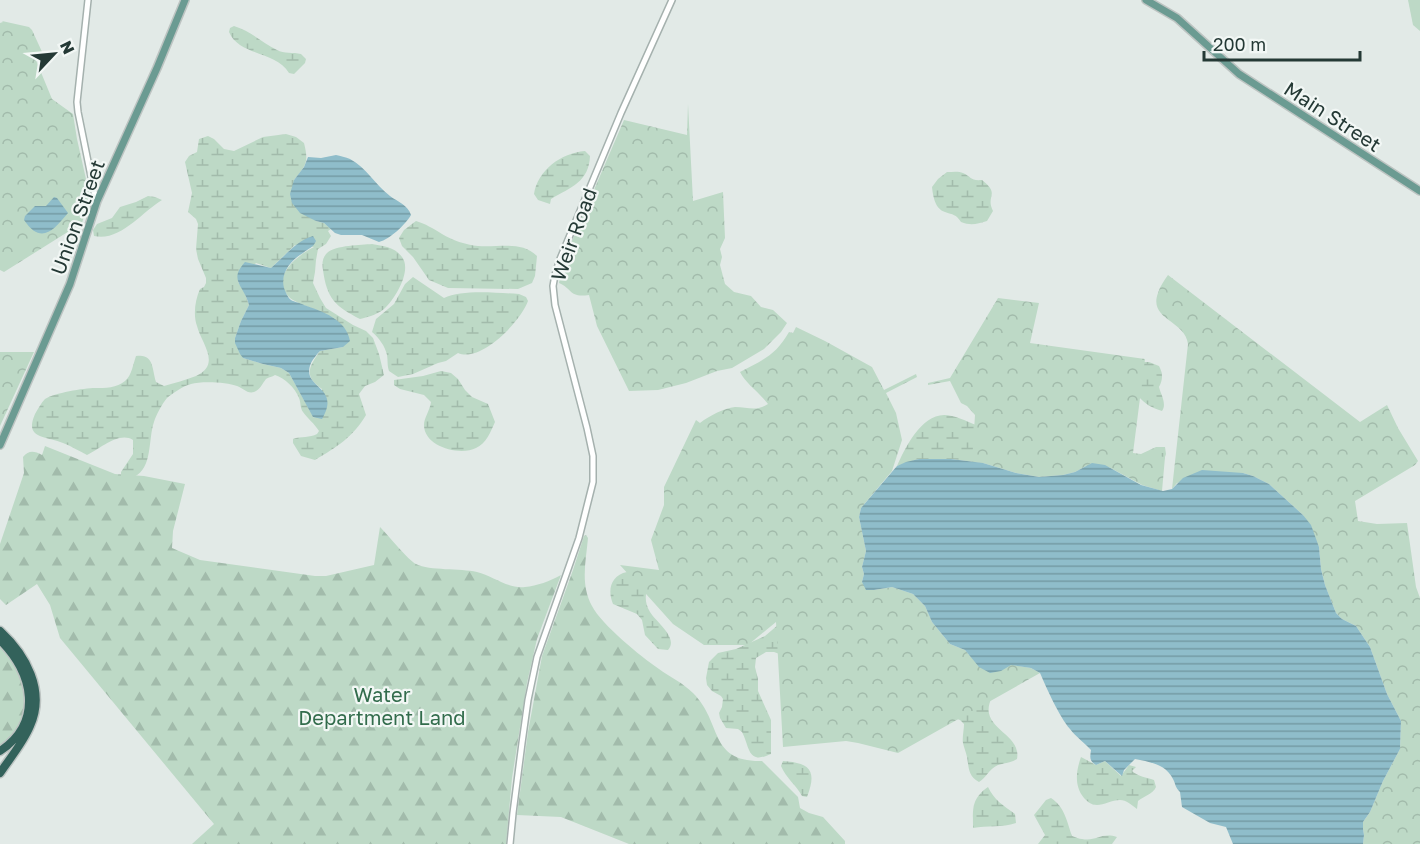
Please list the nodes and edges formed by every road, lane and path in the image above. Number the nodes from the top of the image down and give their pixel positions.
1 (88, 0) edge
2 (185, 0) edge
3 (672, 0) edge
4 (1146, 0) edge
5 (1420, 191) edge
6 (97, 201) junction
7 (0, 445) edge
8 (0, 631) edge
9 (0, 640) edge
10 (0, 751) edge
11 (0, 773) edge
12 (510, 844) edge

1 - 6 street
2 - 6 main road, Union Street
3 - 12 street, Weir Road
4 - 5 main road, Main Street
6 - 7 main road, Union Street
8 - 11 highway
9 - 10 highway

